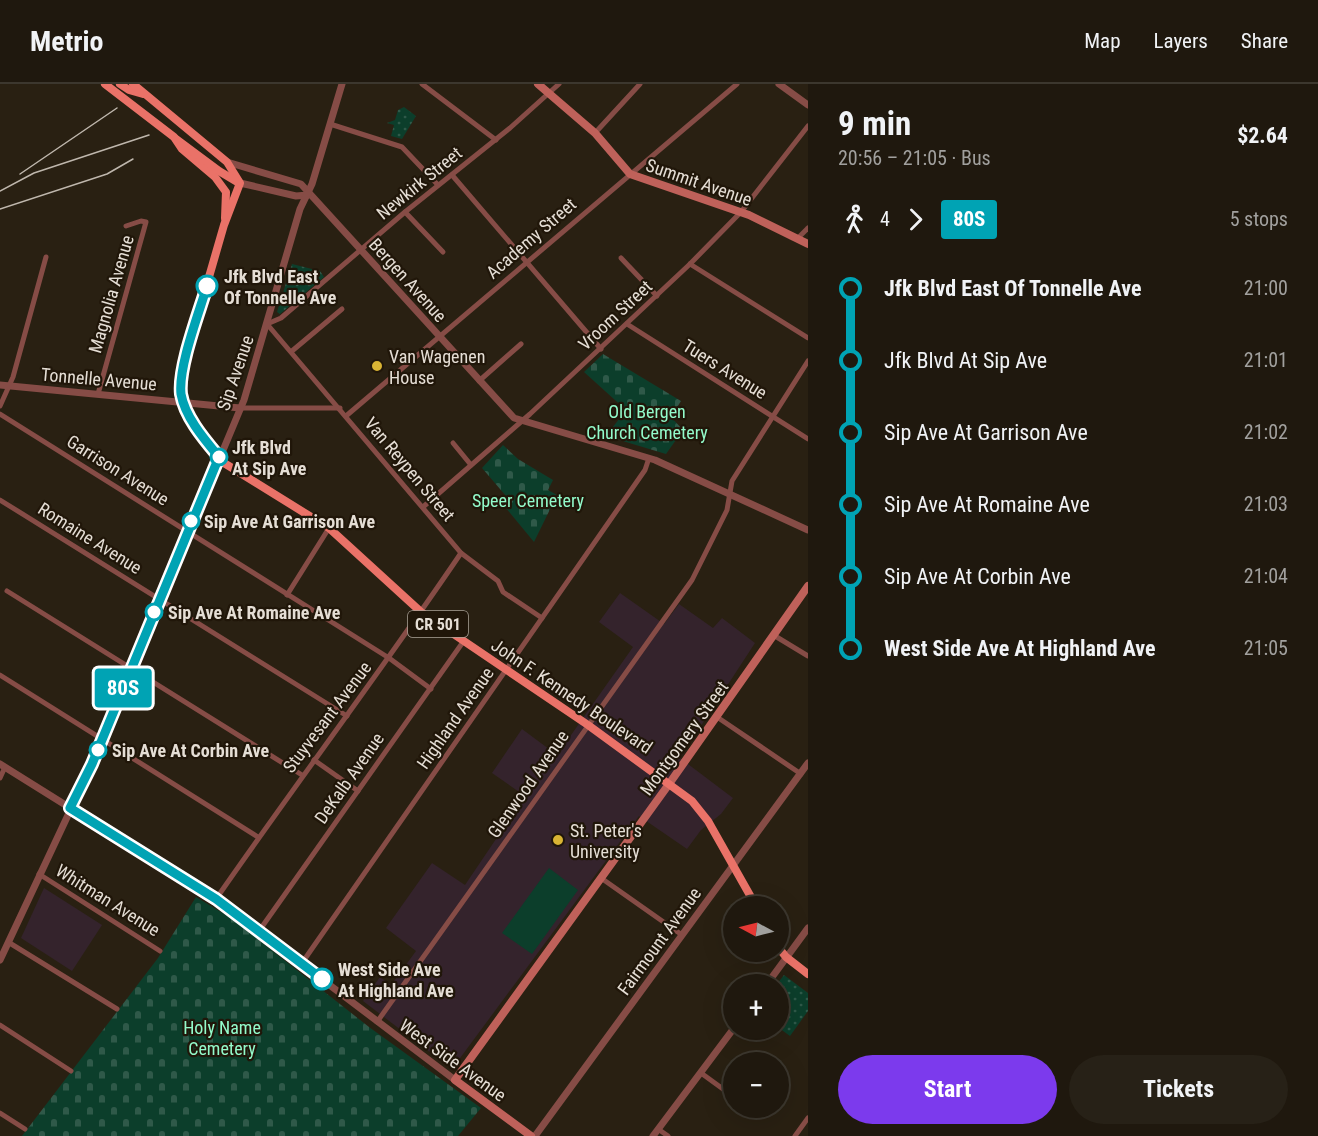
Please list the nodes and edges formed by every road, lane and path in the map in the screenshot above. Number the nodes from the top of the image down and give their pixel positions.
1 (105, 84) edge
2 (120, 84) edge
3 (133, 84) edge
4 (342, 84) edge
5 (422, 84) edge
6 (538, 84) edge
7 (559, 84) edge
8 (640, 84) edge
9 (737, 84) edge
10 (779, 84) edge
11 (551, 93) junction
12 (143, 94) junction
13 (808, 105) edge
14 (330, 124) junction
15 (808, 126) edge
16 (595, 133) junction
17 (174, 137) junction
18 (496, 140) junction
19 (227, 162) junction
20 (630, 174) junction
21 (452, 175) junction
22 (240, 183) junction
23 (438, 185) junction
24 (308, 195) junction
25 (405, 212) junction
26 (741, 212) junction
27 (224, 225) junction
28 (126, 226) dead end
29 (808, 228) edge
30 (797, 238) junction
31 (808, 244) edge
32 (360, 250) junction
33 (443, 252) dead end
34 (46, 257) dead end
35 (621, 258) dead end
36 (527, 260) junction
37 (690, 264) junction
38 (657, 296) junction
39 (342, 309) dead end
40 (267, 324) junction
41 (627, 324) junction
42 (440, 337) junction
43 (808, 338) edge
44 (521, 344) dead end
45 (602, 349) junction
46 (292, 351) junction
47 (808, 361) edge
48 (479, 381) junction
49 (4, 386) edge
50 (98, 394) junction
51 (183, 401) junction
52 (0, 406) edge
53 (240, 408) junction
54 (340, 408) junction
55 (0, 414) edge
56 (346, 416) junction
57 (772, 416) junction
58 (521, 422) junction
59 (808, 439) edge
60 (453, 443) dead end
61 (219, 457) junction
62 (649, 458) junction
63 (471, 465) junction
64 (730, 495) junction
65 (0, 500) edge
66 (423, 507) junction
67 (329, 528) junction
68 (808, 530) edge
69 (187, 531) junction
70 (461, 553) junction
71 (808, 586) edge
72 (7, 591) dead end
73 (287, 595) junction
74 (159, 599) junction
75 (421, 612) junction
76 (542, 618) junction
77 (775, 636) junction
78 (463, 642) junction
79 (808, 656) edge
80 (389, 658) junction
81 (131, 668) junction
82 (506, 670) junction
83 (0, 675) edge
84 (430, 689) junction
85 (347, 716) junction
86 (717, 717) junction
87 (588, 725) junction
88 (102, 739) junction
89 (314, 760) junction
90 (808, 763) edge
91 (3, 765) edge
92 (801, 774) junction
93 (302, 775) junction
94 (0, 778) edge
95 (669, 784) junction
96 (358, 791) junction
97 (70, 808) junction
98 (258, 837) junction
99 (733, 866) junction
100 (39, 874) junction
101 (601, 878) junction
102 (750, 896) edge
103 (216, 899) junction
104 (808, 928) edge
105 (259, 931) junction
106 (682, 935) junction
107 (8, 942) junction
108 (160, 951) dead end
109 (789, 953) edge
110 (789, 959) edge
111 (0, 960) edge
112 (302, 963) junction
113 (808, 974) edge
114 (117, 1009) dead end
115 (376, 1022) junction
116 (0, 1025) edge
117 (726, 1040) edge
118 (71, 1071) dead end
119 (701, 1073) junction
120 (455, 1080) junction
121 (723, 1089) edge
122 (0, 1113) edge
123 (808, 1118) edge
124 (25, 1129) dead end
125 (658, 1129) junction
126 (533, 1136) edge
127 (653, 1136) edge
128 (668, 1136) edge
129 (795, 1136) edge

1 - 17 main road, John F. Kennedy Boulevard / CR 501
2 - 12 main road
3 - 12 main road
4 - 14 street, Sip Avenue
5 - 18 street
6 - 11 main road, Summit Avenue
7 - 11 street, Newkirk Street
8 - 16 street
9 - 20 street, Academy Street
10 - 13 street
11 - 16 main road, Summit Avenue
11 - 18 street, Newkirk Street
12 - 19 main road
14 - 23 street
14 - 24 street, Sip Avenue
15 - 26 street, Vroom Street
16 - 20 main road, Summit Avenue
17 - 22 main road
17 - 27 main road, John F. Kennedy Boulevard / CR 501
18 - 21 street, Newkirk Street
19 - 22 main road
19 - 24 street, Bergen Avenue
20 - 26 main road, Summit Avenue
20 - 36 street, Academy Street
21 - 23 street, Newkirk Street
21 - 36 street
22 - 24 street
22 - 27 main road, John F. Kennedy Boulevard / CR 501
23 - 25 street, Newkirk Street
24 - 32 street, Bergen Avenue
24 - 40 street, Sip Avenue
25 - 32 street, Newkirk Street
25 - 33 street
26 - 30 main road, Summit Avenue
26 - 37 street, Vroom Street
27 - 51 main road, John F. Kennedy Boulevard / CR 501
28 - 50 street, Magnolia Avenue
29 - 30 street
30 - 31 main road, Summit Avenue
32 - 40 street, Newkirk Street
32 - 42 street, Bergen Avenue
34 - 49 street
35 - 38 street
36 - 42 street, Academy Street
36 - 45 street
37 - 38 street, Vroom Street
37 - 43 street
38 - 41 street, Vroom Street
39 - 46 street
40 - 46 street, Van Reypen Street
40 - 53 street, Sip Avenue
41 - 45 street, Vroom Street
41 - 57 street, Tuers Avenue
42 - 48 street, Bergen Avenue
42 - 56 street, Academy Street
44 - 48 street
45 - 58 street, Vroom Street
46 - 54 street, Van Reypen Street
47 - 57 street, Glenwood Avenue
48 - 58 street, Bergen Avenue
49 - 50 street, Tonnelle Avenue
49 - 52 street
50 - 51 street, Tonnelle Avenue
51 - 53 street, Tonnelle Avenue
51 - 61 main road, John F. Kennedy Boulevard / CR 501
53 - 54 street, Tonnelle Avenue
53 - 61 street, Sip Avenue
54 - 56 street, Van Reypen Street
55 - 69 street, Garrison Avenue
56 - 66 street, Van Reypen Street
57 - 59 street, Tuers Avenue
57 - 64 street, Glenwood Avenue
58 - 62 street, Bergen Avenue
58 - 63 street, Vroom Street
60 - 63 street
61 - 67 main road, John F. Kennedy Boulevard / CR 501
61 - 69 street, Sip Avenue
62 - 64 street, Bergen Avenue
62 - 76 street, Highland Avenue
63 - 66 street, Vroom Street
64 - 68 street, Bergen Avenue
64 - 87 street, Glenwood Avenue
65 - 74 street, Romaine Avenue
66 - 70 street, Van Reypen Street
67 - 73 street
67 - 75 main road, John F. Kennedy Boulevard / CR 501
69 - 73 street, Garrison Avenue
69 - 74 street, Sip Avenue
70 - 75 street, Stuyvesant Avenue
70 - 76 street, Van Reypen Street
71 - 77 main road, Montgomery Street
72 - 81 street
73 - 80 street, Garrison Avenue
74 - 81 street, Sip Avenue
74 - 85 street, Romaine Avenue
75 - 78 main road, John F. Kennedy Boulevard / CR 501
75 - 80 street, Stuyvesant Avenue
76 - 82 street, Highland Avenue
77 - 79 street
77 - 86 main road, Montgomery Street
78 - 82 main road, John F. Kennedy Boulevard / CR 501
78 - 84 street, DeKalb Avenue
80 - 84 street, Garrison Avenue
80 - 85 street, Stuyvesant Avenue
81 - 88 street, Sip Avenue
81 - 93 street
82 - 87 main road, John F. Kennedy Boulevard / CR 501
82 - 112 street, Highland Avenue
83 - 88 street
84 - 96 street, DeKalb Avenue
85 - 89 street, Stuyvesant Avenue
86 - 92 street
86 - 95 main road, Montgomery Street
87 - 95 main road, John F. Kennedy Boulevard / CR 501
87 - 115 street, Glenwood Avenue
88 - 97 street, Sip Avenue
88 - 98 street
89 - 93 street, Stuyvesant Avenue
89 - 96 street
90 - 92 street, Fairmount Avenue
91 - 94 street
91 - 97 street, West Side Avenue
92 - 99 street, Fairmount Avenue
93 - 98 street, Stuyvesant Avenue
95 - 99 main road, John F. Kennedy Boulevard / CR 501
95 - 101 main road, Montgomery Street
96 - 105 street, DeKalb Avenue
97 - 100 street, Sip Avenue
97 - 103 street, West Side Avenue
98 - 103 street, Stuyvesant Avenue
99 - 102 main road, John F. Kennedy Boulevard / CR 501
99 - 106 street, Fairmount Avenue
100 - 107 street, Sip Avenue
100 - 108 street, Whitman Avenue
101 - 106 street
101 - 120 main road, Montgomery Street
103 - 105 street, West Side Avenue
104 - 109 street
105 - 112 street, West Side Avenue
106 - 126 street, Fairmount Avenue
107 - 111 street, Sip Avenue
107 - 114 street
110 - 113 main road
112 - 115 street, West Side Avenue
115 - 120 street, West Side Avenue
116 - 118 street
117 - 119 street
119 - 121 street
119 - 125 street
120 - 126 main road, West Side Avenue
122 - 124 street
123 - 129 street
125 - 127 street
125 - 128 street

